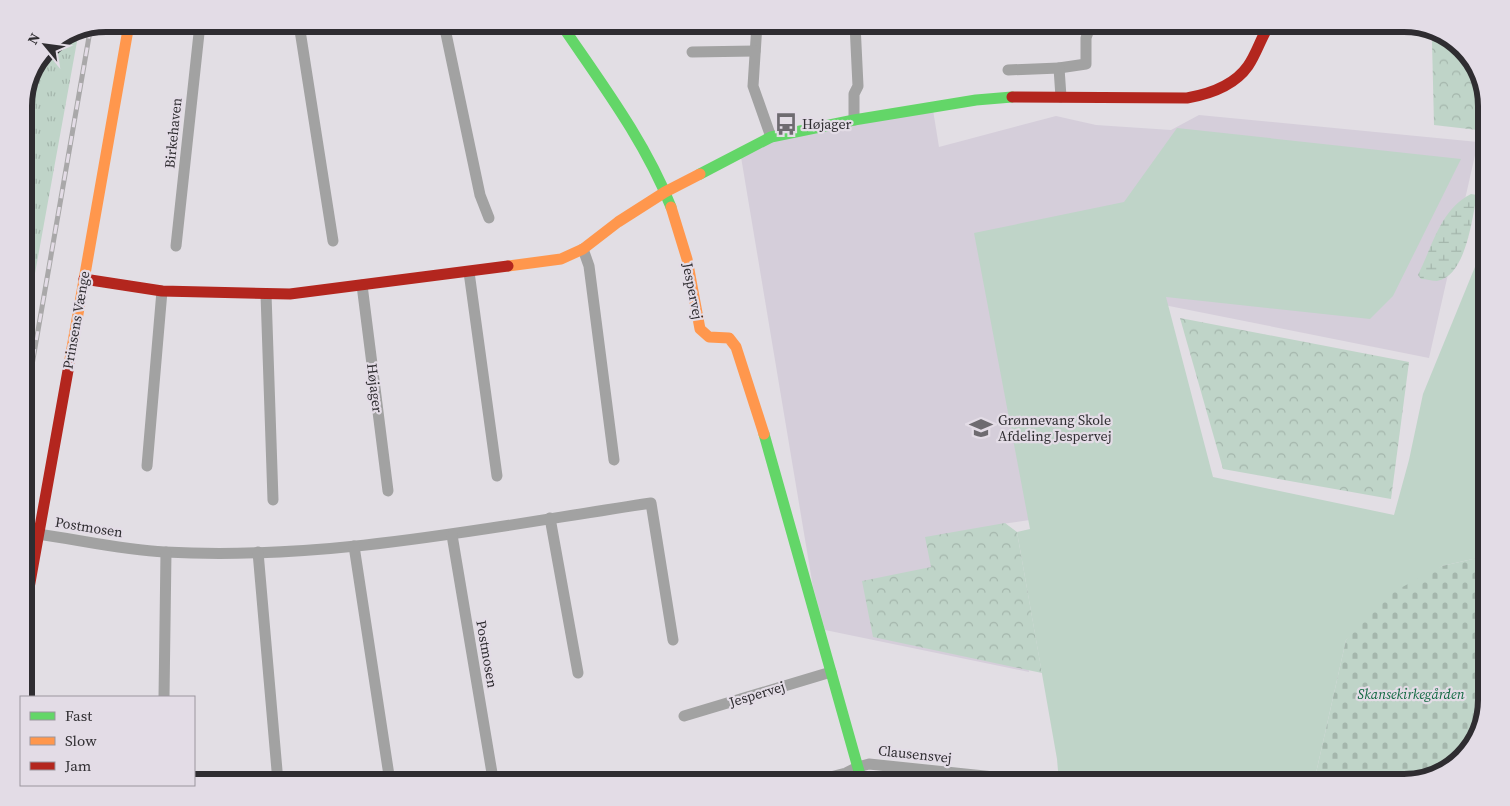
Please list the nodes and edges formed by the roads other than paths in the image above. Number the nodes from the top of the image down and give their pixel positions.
1 (128, 32) edge
2 (199, 32) edge
3 (300, 32) edge
4 (446, 32) edge
5 (566, 32) edge
6 (757, 32) edge
7 (855, 32) edge
8 (1088, 32) edge
9 (1266, 32) edge
10 (756, 51) junction
11 (692, 52) dead end
12 (1059, 68) junction
13 (1008, 70) dead end
14 (1061, 97) junction
15 (854, 120) junction
16 (771, 137) junction
17 (665, 192) junction
18 (489, 218) dead end
19 (333, 241) dead end
20 (176, 246) dead end
21 (583, 249) junction
22 (469, 272) junction
23 (84, 279) junction
24 (362, 286) junction
25 (162, 292) junction
26 (266, 294) junction
27 (614, 460) dead end
28 (146, 466) dead end
29 (496, 476) dead end
30 (388, 491) dead end
31 (273, 500) dead end
32 (550, 518) junction
33 (38, 534) junction
34 (452, 535) junction
35 (354, 546) junction
36 (166, 552) junction
37 (258, 552) junction
38 (33, 563) edge
39 (673, 640) dead end
40 (830, 672) junction
41 (578, 673) dead end
42 (164, 696) edge
43 (684, 716) dead end
44 (858, 767) junction
45 (277, 774) edge
46 (389, 774) edge
47 (493, 774) edge
48 (846, 774) edge
49 (860, 774) edge
50 (965, 774) edge

1 - 23 street, Prinsens Vænge
2 - 20 street, Birkehaven
3 - 19 street
4 - 18 street
5 - 17 street, Jespervej
6 - 10 street
7 - 15 street
8 - 12 street
9 - 14 street
10 - 11 street
10 - 16 street
12 - 13 street
12 - 14 street
14 - 15 street
15 - 16 street
16 - 17 street
17 - 21 street
17 - 40 street, Jespervej
21 - 22 street
21 - 27 street
22 - 24 street
22 - 29 street
23 - 25 street
23 - 33 street, Prinsens Vænge
24 - 26 street
24 - 30 street, Højager
25 - 26 street
25 - 28 street
26 - 31 street
32 - 34 street, Postmosen
32 - 39 street, Postmosen
32 - 41 street
33 - 36 street, Postmosen
33 - 38 street, Prinsens Vænge
34 - 35 street, Postmosen
34 - 47 street, Postmosen
35 - 37 street, Postmosen
35 - 46 street
36 - 37 street, Postmosen
36 - 42 street
37 - 45 street
40 - 43 street, Jespervej
40 - 44 street, Jespervej
44 - 48 street
44 - 49 street, Jespervej
44 - 50 street, Clausensvej

